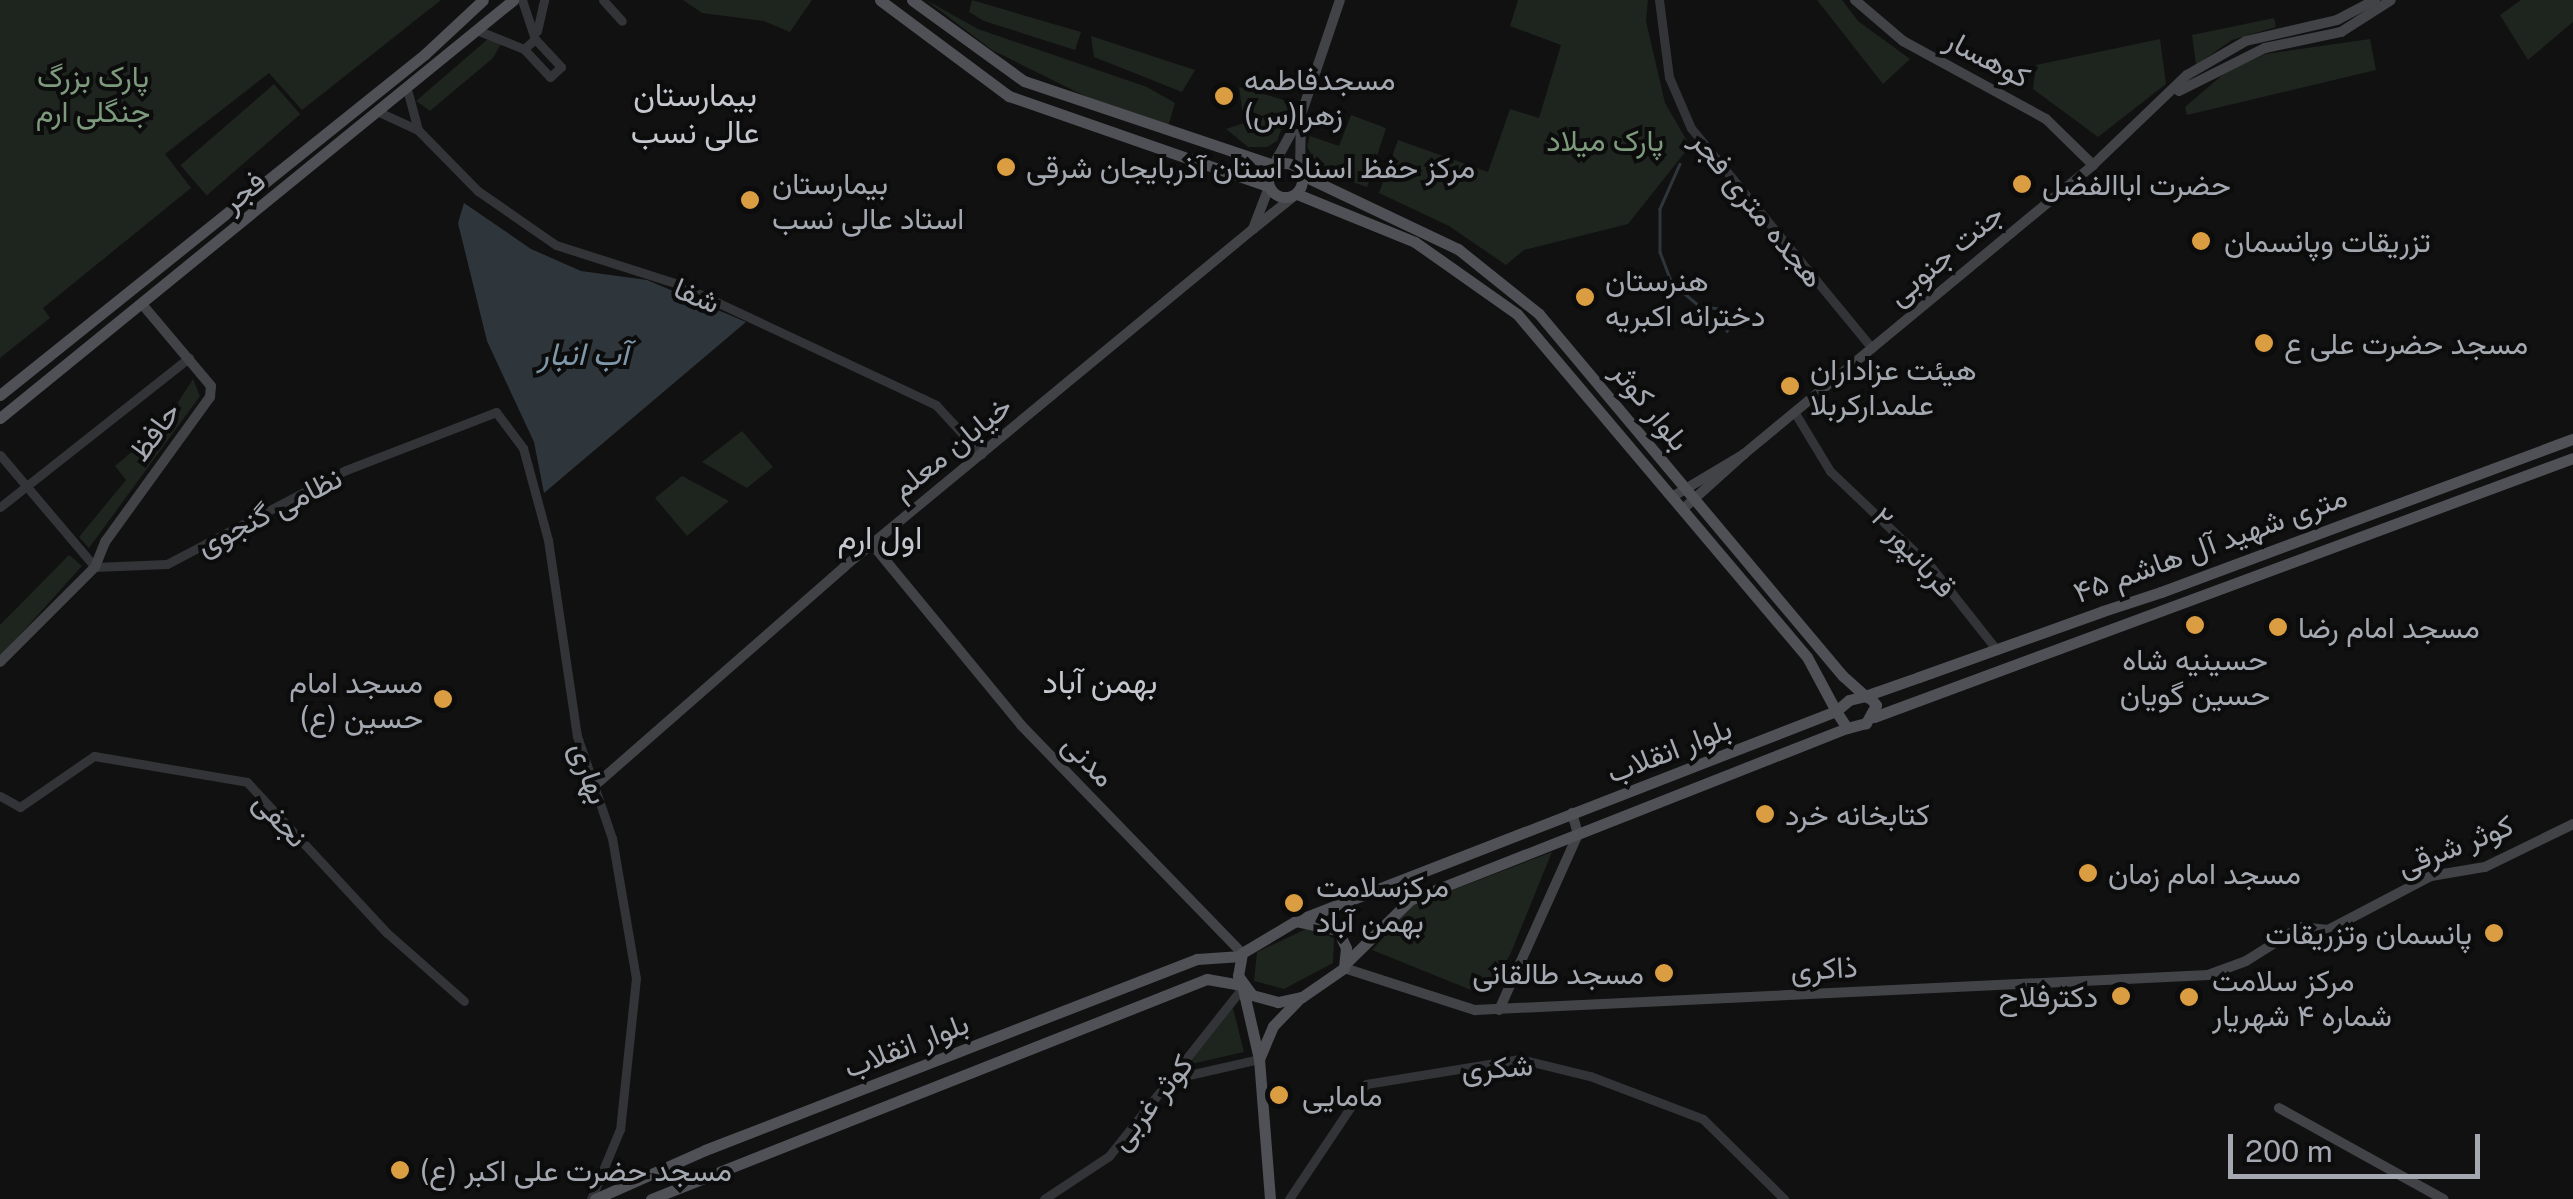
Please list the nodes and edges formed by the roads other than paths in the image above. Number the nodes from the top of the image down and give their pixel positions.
1 (483, 0) edge
2 (513, 0) edge
3 (522, 0) edge
4 (544, 0) edge
5 (880, 0) edge
6 (912, 0) edge
7 (1340, 0) edge
8 (1659, 0) edge
9 (1855, 0) edge
10 (2375, 0) edge
11 (2390, 0) edge
12 (604, 1) edge
13 (622, 21) dead end
14 (479, 31) junction
15 (535, 39) junction
16 (524, 48) junction
17 (2178, 91) junction
18 (408, 92) junction
19 (380, 113) junction
20 (1300, 115) junction
21 (418, 130) junction
22 (1241, 156) junction
23 (1273, 165) junction
24 (2092, 165) junction
25 (1235, 172) junction
26 (1301, 174) junction
27 (1269, 187) junction
28 (1296, 195) junction
29 (1370, 203) junction
30 (1364, 218) junction
31 (1253, 229) junction
32 (131, 290) junction
33 (142, 304) junction
34 (1872, 348) junction
35 (189, 358) junction
36 (0, 395) edge
37 (1795, 413) junction
38 (0, 418) edge
39 (441, 437) joint
40 (2573, 439) edge
41 (981, 454) junction
42 (1744, 454) junction
43 (0, 455) edge
44 (2573, 458) edge
45 (26, 486) junction
46 (1686, 487) junction
47 (1672, 497) junction
48 (1696, 499) junction
49 (0, 507) edge
50 (1683, 509) junction
51 (872, 544) junction
52 (95, 567) junction
53 (1793, 616) junction
54 (1782, 626) junction
55 (1996, 650) junction
56 (0, 662) edge
57 (1864, 696) junction
58 (1836, 711) junction
59 (1874, 717) junction
60 (1798, 727) junction
61 (1847, 728) junction
62 (1805, 748) junction
63 (593, 787) junction
64 (0, 796) edge
65 (1572, 814) junction
66 (2573, 824) edge
67 (1578, 834) junction
68 (1296, 921) junction
69 (2300, 927) joint
70 (1242, 954) junction
71 (1345, 965) junction
72 (1242, 987) junction
73 (1302, 997) junction
74 (464, 1001) dead end
75 (1499, 1010) junction
76 (1259, 1059) junction
77 (1170, 1079) junction
78 (2279, 1108) dead end
79 (593, 1199) edge
80 (651, 1199) edge
81 (1044, 1199) edge
82 (1270, 1199) edge
83 (1289, 1199) edge
84 (1784, 1199) edge
85 (2443, 1199) edge

1 - 32 main road, فجر
2 - 14 main road, فجر
3 - 15 street
4 - 15 street
5 - 25 main road
6 - 22 main road
7 - 20 main road
8 - 34 street, هجده متری فجر
9 - 24 main road, کوهسار
10 - 17 main road, جنت جنوبی
11 - 17 main road, جنت جنوبی
12 - 13 street
14 - 16 street
14 - 18 main road, فجر
15 - 16 street
15 - 16 street
17 - 24 main road, جنت جنوبی
18 - 19 main road, فجر
18 - 21 street
19 - 21 street
19 - 33 main road, فجر
20 - 23 main road
20 - 26 main road
21 - 41 street, شفا
22 - 23 main road
22 - 25 main road
23 - 26 main road, بلوار کوثر
23 - 27 main road
24 - 34 main road, جنت جنوبی
25 - 27 main road
26 - 28 main road
26 - 29 main road, بلوار کوثر
27 - 28 main road, بلوار کوثر
27 - 31 main road
28 - 30 main road, بلوار کوثر
28 - 31 main road, خیابان معلم
29 - 30 main road
29 - 46 main road, بلوار کوثر
30 - 47 main road, بلوار کوثر
31 - 41 main road, خیابان معلم
32 - 33 main road
32 - 36 main road, فجر
33 - 35 main road, حافظ
33 - 38 main road, فجر
34 - 37 main road, جنت جنوبی
35 - 45 street
35 - 52 main road, حافظ
37 - 42 main road, جنت جنوبی
37 - 55 street, قربانپور ۲
39 - 52 street, نظامی گنجوی
39 - 63 street, بهاری
40 - 55 main road, ۴۵ متری شهید آل هاشم
41 - 51 main road, خیابان معلم
42 - 46 main road
42 - 48 main road
43 - 45 street
44 - 59 main road, ۴۵ متری شهید آل هاشم
45 - 49 street
45 - 52 street
46 - 47 main road
46 - 48 main road, بلوار کوثر
47 - 50 main road, بلوار کوثر
48 - 50 main road
48 - 53 main road, بلوار کوثر
50 - 54 main road, بلوار کوثر
51 - 63 main road, خیابان معلم
51 - 70 main road, مدنی
52 - 56 main road
53 - 54 main road
53 - 57 main road, بلوار کوثر
54 - 58 main road, بلوار کوثر
55 - 57 main road, ۴۵ متری شهید آل هاشم
57 - 58 main road, ۴۵ متری شهید آل هاشم
57 - 59 main road, بلوار کوثر
58 - 60 main road, بلوار انقلاب
58 - 61 main road, بلوار کوثر
59 - 61 main road, ۴۵ متری شهید آل هاشم
60 - 62 main road
60 - 65 main road, بلوار انقلاب
61 - 62 main road, بلوار انقلاب
62 - 67 main road, بلوار انقلاب
63 - 79 street, بهاری
64 - 74 street, نجفی
65 - 67 main road
65 - 68 main road, بلوار انقلاب
66 - 69 main road, کوثر شرقی
67 - 71 main road, بلوار انقلاب
67 - 75 main road
68 - 70 main road
68 - 71 main road
69 - 75 main road, ذاکری
70 - 72 main road
70 - 79 main road, بلوار انقلاب
71 - 73 main road
71 - 75 main road, ذاکری
72 - 73 main road
72 - 76 main road
72 - 77 street, کوثر غربی
72 - 80 main road, بلوار انقلاب
73 - 76 main road
76 - 77 street
76 - 82 main road
77 - 81 street, کوثر غربی
78 - 85 main road
83 - 84 street, شکری

